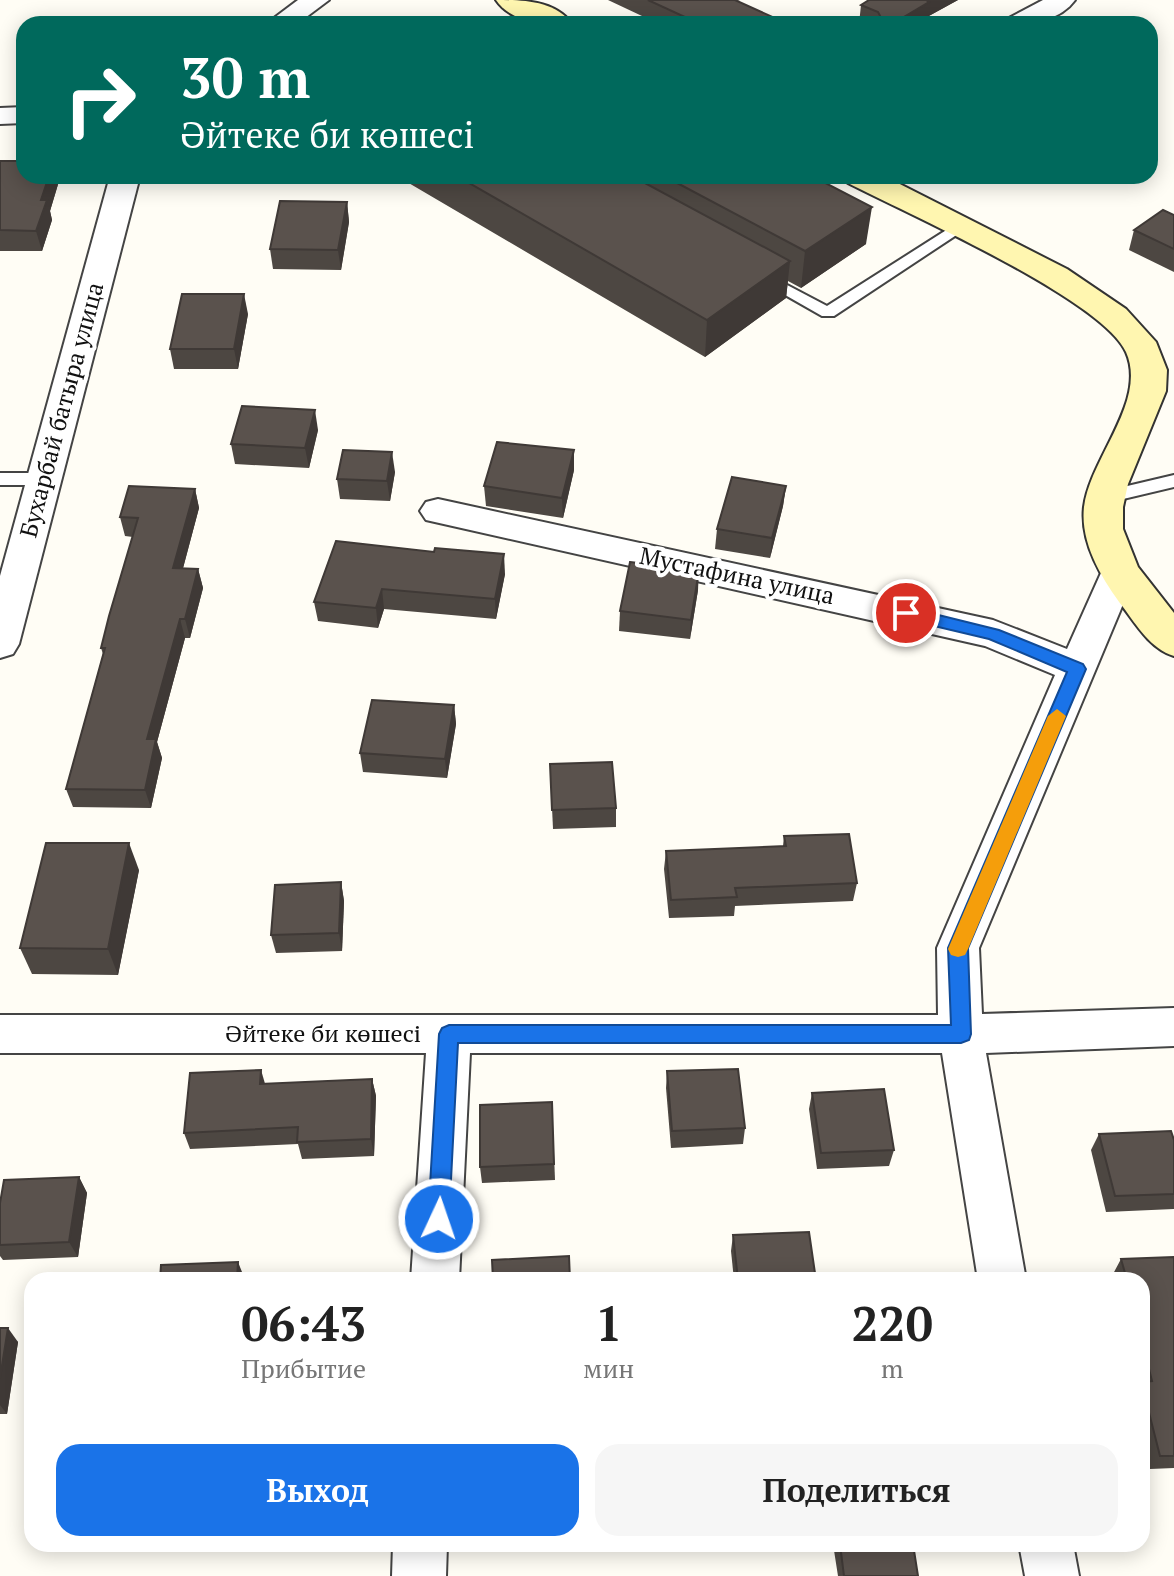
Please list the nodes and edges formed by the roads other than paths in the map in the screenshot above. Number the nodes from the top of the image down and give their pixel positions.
1 (316, 0) edge
2 (510, 0) edge
3 (1062, 0) edge
4 (291, 16) edge
5 (541, 16) edge
6 (1033, 16) edge
7 (123, 184) edge
8 (875, 184) edge
9 (959, 227) junction
10 (744, 267) edge
11 (0, 479) edge
12 (44, 479) junction
13 (1174, 481) edge
14 (1102, 498) junction
15 (438, 511) dead end
16 (1118, 573) junction
17 (1174, 641) edge
18 (0, 644) edge
19 (1077, 669) junction
20 (1174, 1027) edge
21 (0, 1034) edge
22 (449, 1034) junction
23 (961, 1034) junction
24 (435, 1272) edge
25 (1001, 1272) edge
26 (420, 1552) edge
27 (1048, 1552) edge
28 (419, 1576) edge
29 (1052, 1576) edge

1 - 4 street
2 - 5 street
3 - 6 street
7 - 12 street, Бухарбай батыра улица
8 - 9 street
9 - 10 lane
9 - 14 street
11 - 12 lane
12 - 18 street, Бухарбай батыра улица
13 - 14 lane
14 - 16 street
15 - 19 street, Мустафина улица
16 - 17 street
16 - 19 street
19 - 23 street
20 - 23 street, Әйтеке би көшесі
21 - 22 street, Әйтеке би көшесі
22 - 23 street, Әйтеке би көшесі
22 - 24 street
23 - 25 street
26 - 28 street
27 - 29 street

